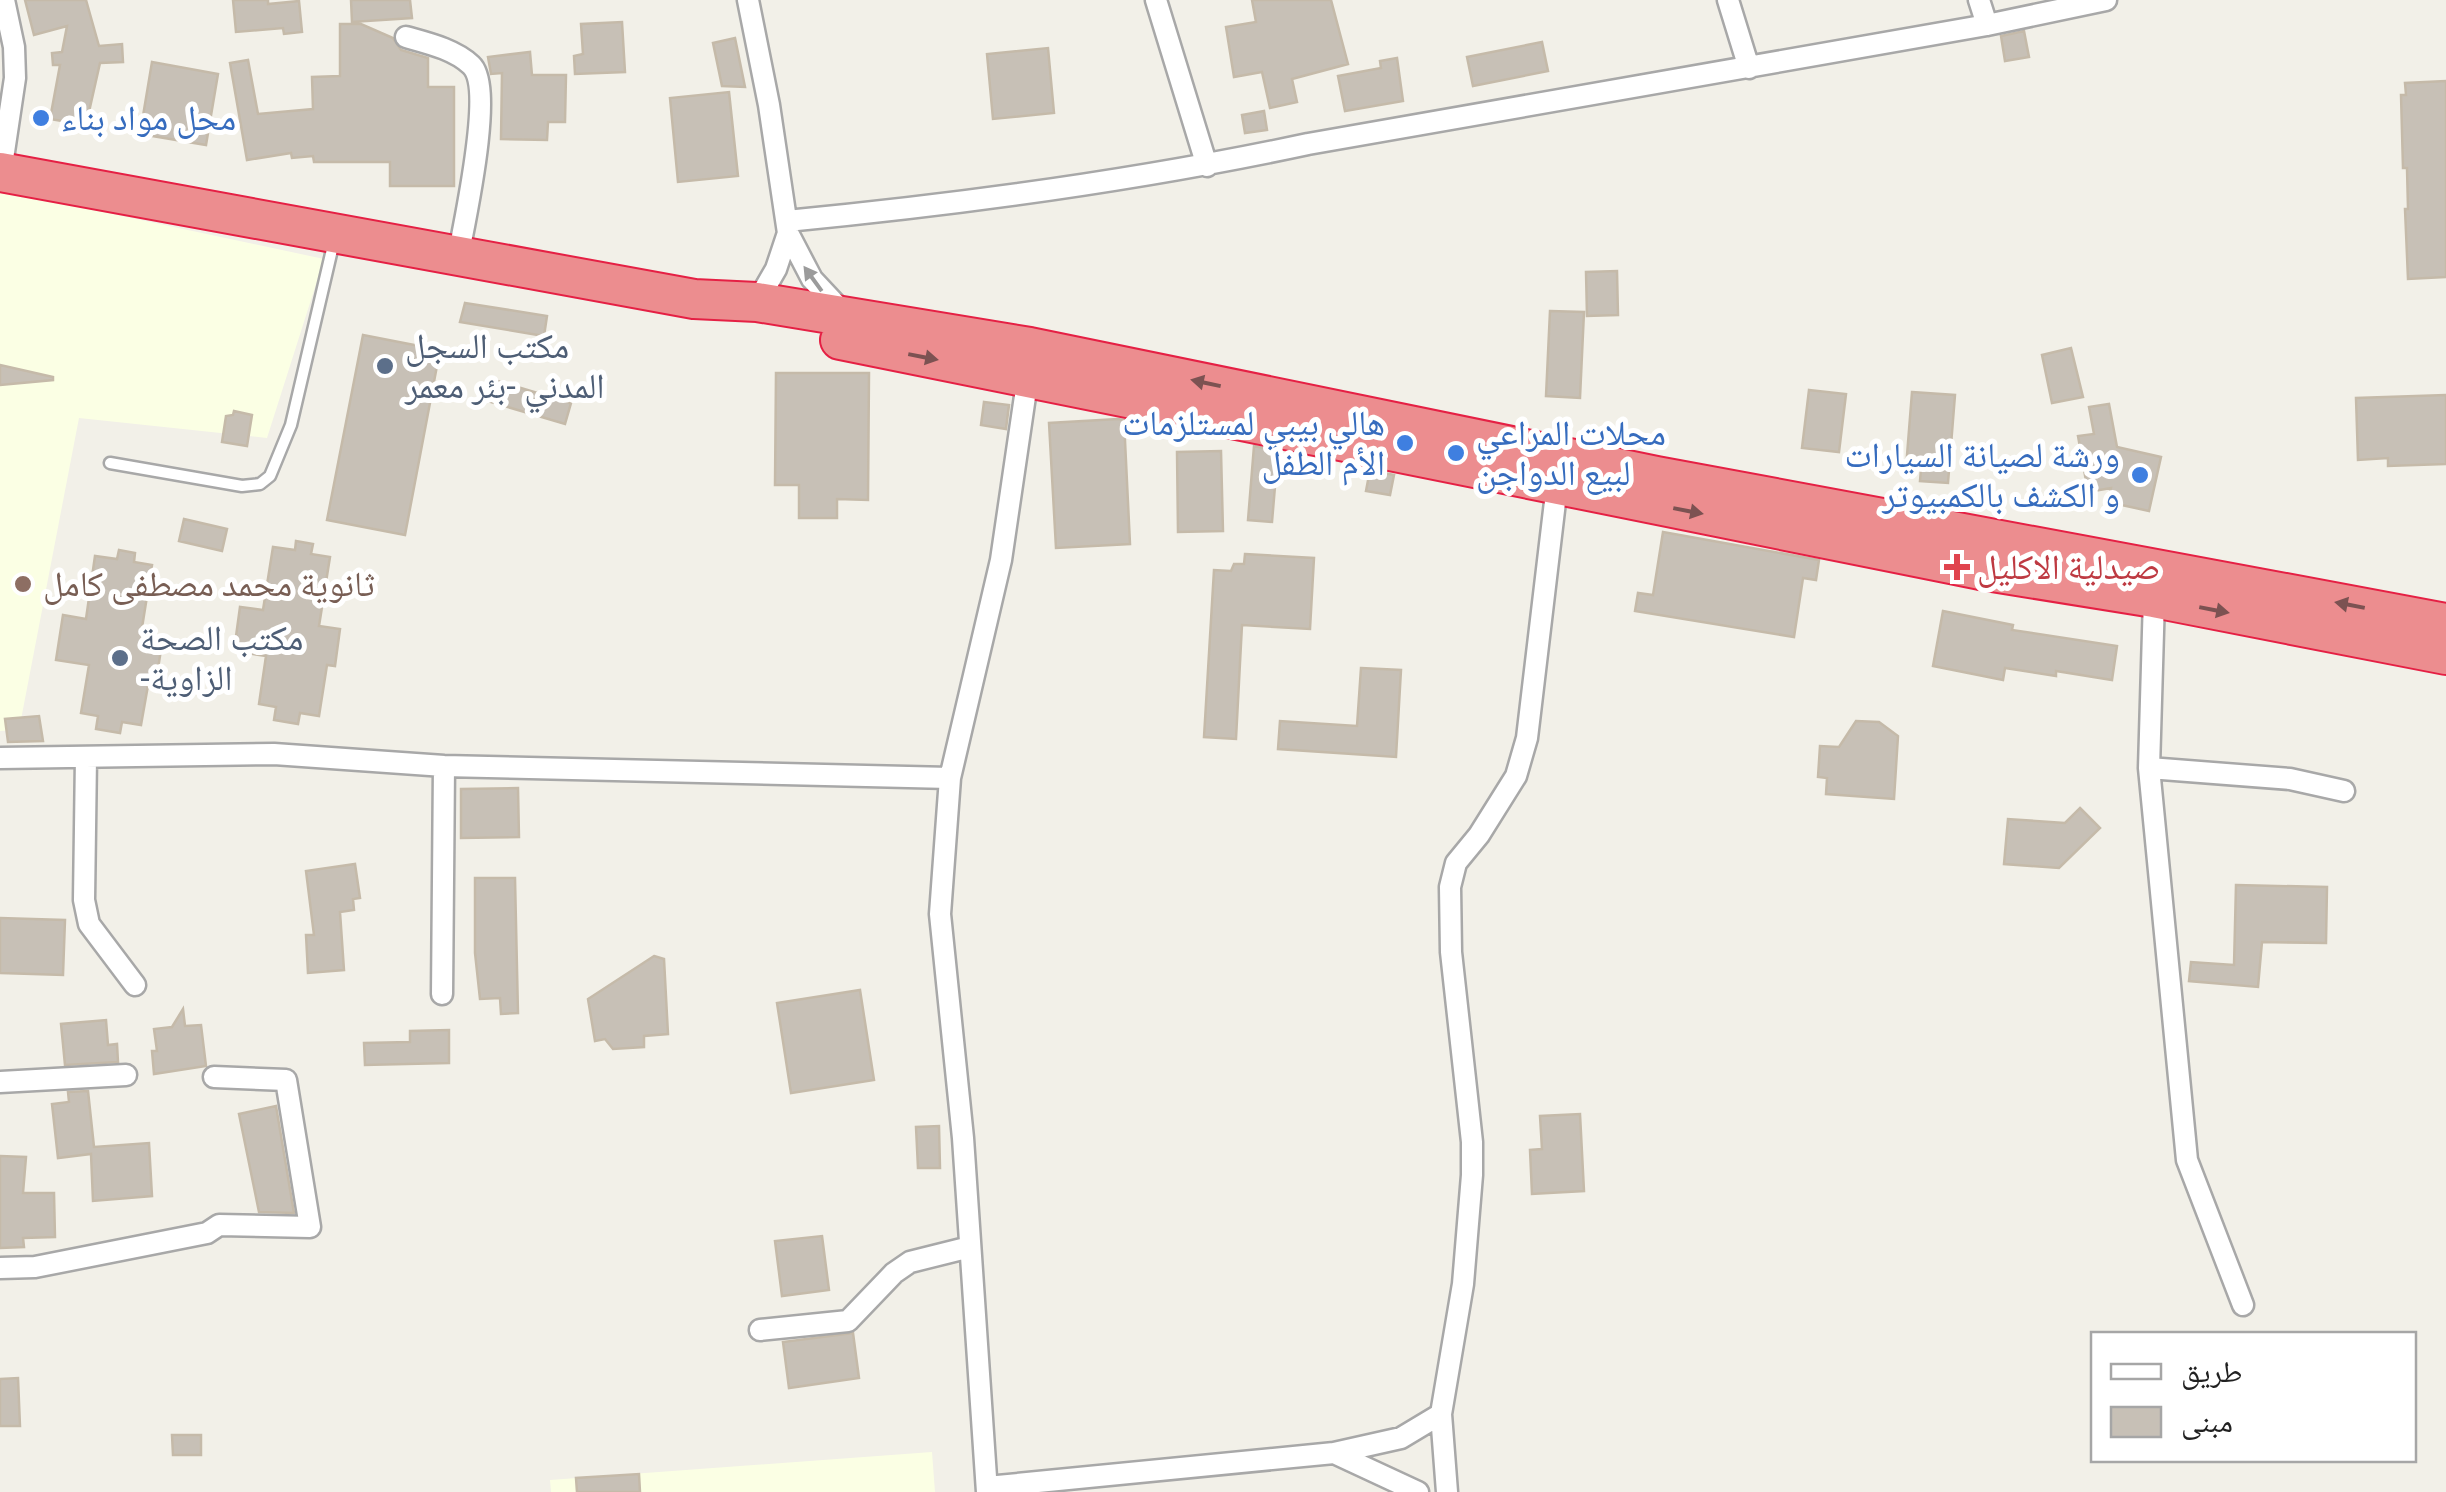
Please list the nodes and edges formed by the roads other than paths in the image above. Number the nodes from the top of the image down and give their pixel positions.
1 (4, 0) edge
2 (748, 0) edge
3 (1156, 0) edge
4 (1728, 0) edge
5 (1979, 0) edge
6 (2106, 0) edge
7 (1987, 25) junction
8 (406, 37) dead end
9 (1749, 68) junction
10 (1207, 166) junction
11 (1, 172) edge
12 (788, 227) junction
13 (335, 234) junction
14 (458, 257) junction
15 (694, 299) junction
16 (758, 302) junction
17 (849, 317) junction
18 (1030, 363) junction
19 (1281, 414) junction
20 (110, 463) dead end
21 (1557, 485) junction
22 (2154, 598) junction
23 (2446, 623) edge
24 (2446, 656) edge
25 (86, 757) junction
26 (0, 758) edge
27 (444, 766) junction
28 (2149, 768) junction
29 (950, 778) junction
30 (2344, 791) dead end
31 (135, 985) dead end
32 (442, 994) dead end
33 (126, 1075) dead end
34 (214, 1077) dead end
35 (0, 1082) edge
36 (970, 1247) junction
37 (0, 1268) edge
38 (2243, 1305) dead end
39 (760, 1330) dead end
40 (1442, 1414) junction
41 (1334, 1452) junction
42 (987, 1490) edge
43 (1418, 1492) edge
44 (1446, 1492) edge

1 - 11 street
2 - 12 street
3 - 10 street
4 - 9 street
5 - 7 street
6 - 7 street
7 - 9 street
8 - 14 street
9 - 10 street
10 - 12 street
11 - 13 highway
12 - 16 street
17 -> 12 street
13 - 14 highway
13 - 20 lane
14 - 15 highway
15 - 16 highway
15 -> 18 highway
16 - 17 highway
17 - 18 highway
18 - 19 highway
18 - 29 street
19 - 21 highway
23 -> 19 highway
21 -> 22 highway
21 - 40 street
22 -> 24 highway
22 - 28 street
25 - 26 street
25 - 27 street
25 - 31 street
27 - 29 street
27 - 32 street
28 - 30 street
28 - 38 street
29 - 36 street
33 - 35 street
34 - 37 street
36 - 39 street
36 - 42 street
40 - 41 street
40 - 44 street
41 - 42 street
41 - 43 street

